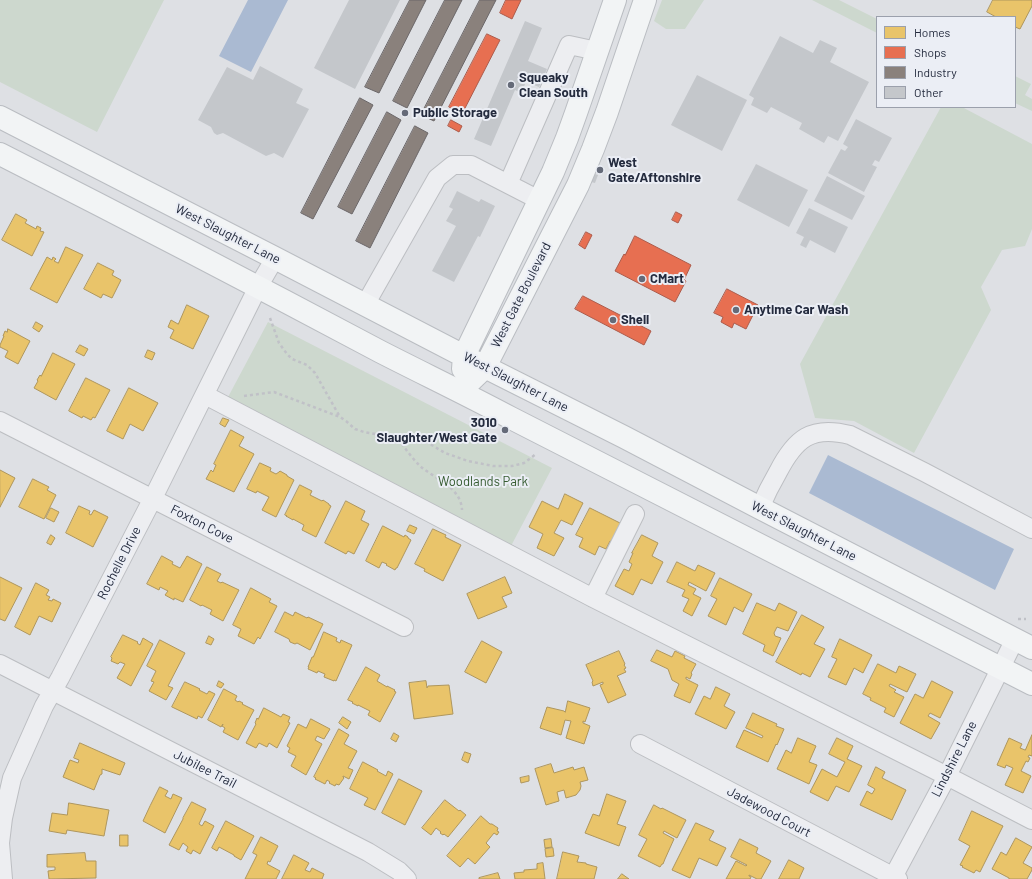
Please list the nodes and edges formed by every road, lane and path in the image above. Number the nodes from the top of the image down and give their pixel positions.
1 (615, 0) edge
2 (645, 0) edge
3 (607, 23) junction
4 (634, 31) junction
5 (597, 51) junction
6 (0, 117) edge
7 (0, 154) edge
8 (508, 184) junction
9 (540, 200) junction
10 (275, 258) junction
11 (258, 287) junction
12 (365, 305) junction
13 (270, 318) dead end
14 (464, 356) junction
15 (485, 367) junction
16 (460, 391) junction
17 (205, 395) junction
18 (244, 396) dead end
19 (340, 417) junction
20 (0, 421) edge
21 (397, 438) junction
22 (536, 454) dead end
23 (152, 498) junction
24 (760, 508) junction
25 (635, 514) dead end
26 (458, 527) junction
27 (1032, 529) edge
28 (593, 598) junction
29 (404, 627) dead end
30 (1024, 643) edge
31 (0, 664) edge
32 (1001, 668) junction
33 (1032, 684) edge
34 (52, 691) junction
35 (640, 744) dead end
36 (947, 776) junction
37 (1032, 820) edge
38 (894, 878) edge
39 (2, 879) edge
40 (407, 879) edge

1 - 3 main road, West Gate Boulevard
2 - 4 main road, West Gate Boulevard
3 - 4 main road
3 - 5 main road, West Gate Boulevard
4 - 15 main road, West Gate Boulevard
5 - 8 street
5 - 9 main road, West Gate Boulevard
6 - 10 main road, West Slaughter Lane
7 - 11 main road
8 - 9 street
8 - 12 street
9 - 14 main road, West Gate Boulevard
10 - 11 street, Rochelle Drive
10 - 12 main road, West Slaughter Lane
11 - 16 main road
11 - 17 street, Rochelle Drive
12 - 14 main road, West Slaughter Lane
13 - 19 path
14 - 15 main road, West Slaughter Lane
14 - 16 main road, West Gate Boulevard
15 - 16 main road, West Gate Boulevard
15 - 24 main road, West Slaughter Lane
16 - 32 main road
17 - 23 street, Rochelle Drive
17 - 26 street
18 - 19 path
19 - 21 path
20 - 23 street, Foxton Cove
21 - 22 path
21 - 26 path
23 - 29 street, Foxton Cove
23 - 34 street, Rochelle Drive
24 - 27 street
24 - 30 main road, West Slaughter Lane
25 - 28 street
26 - 28 street
28 - 36 street
30 - 32 street, Lindshire Lane
31 - 34 street, Jubilee Trail
32 - 33 main road
32 - 36 street, Lindshire Lane
34 - 39 street, Rochelle Drive
34 - 40 street, Jubilee Trail
35 - 38 street, Jadewood Court
36 - 37 street
36 - 38 street, Lindshire Lane

